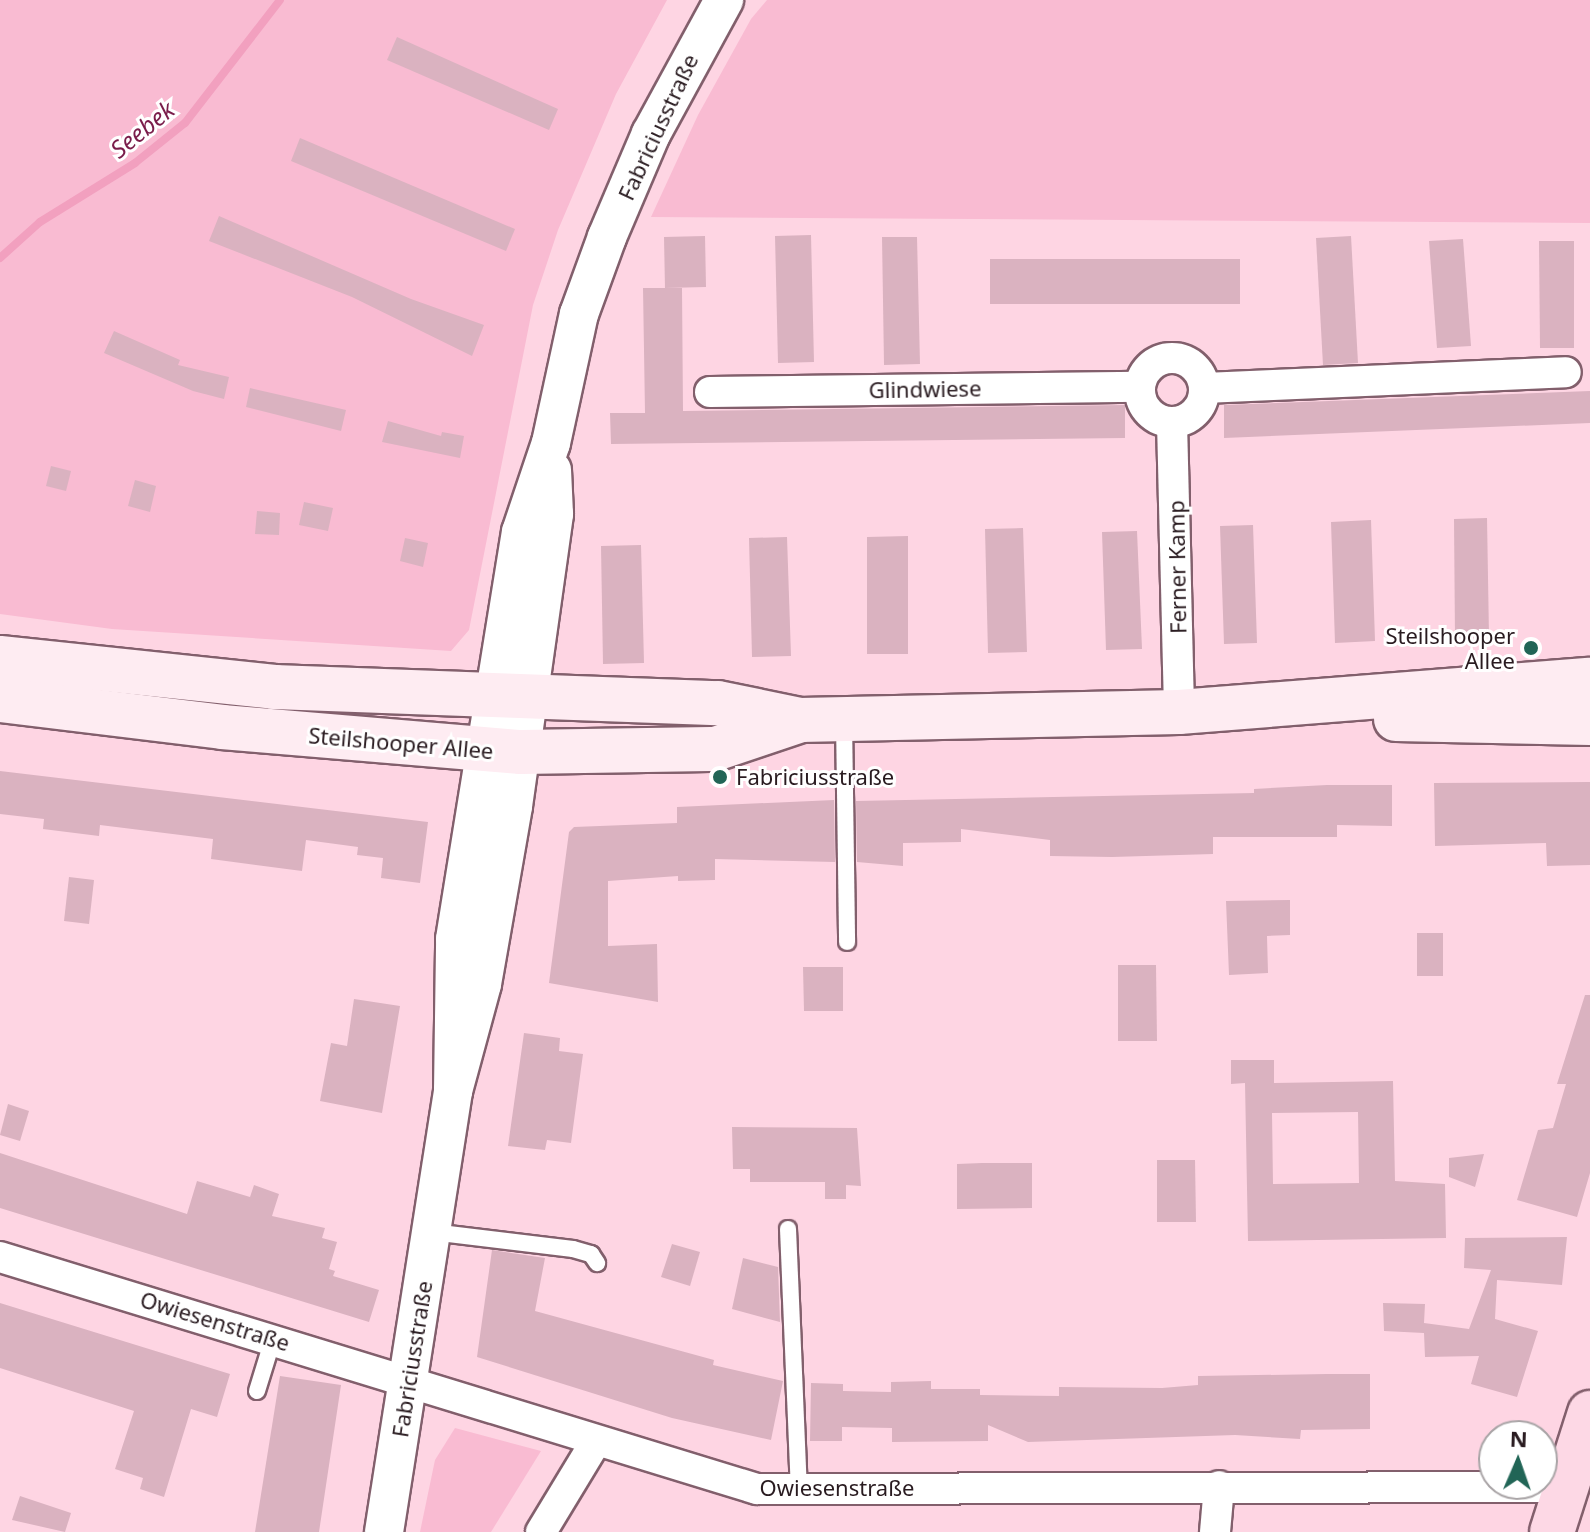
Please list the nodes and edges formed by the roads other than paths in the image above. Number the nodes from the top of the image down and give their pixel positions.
1 (724, 0) edge
2 (1566, 372) dead end
3 (1140, 387) junction
4 (1204, 388) junction
5 (710, 392) dead end
6 (1172, 422) junction
7 (0, 658) edge
8 (1590, 680) edge
9 (511, 697) junction
10 (0, 700) edge
11 (1179, 712) junction
12 (800, 720) junction
13 (844, 720) junction
14 (1590, 723) edge
15 (502, 751) junction
16 (847, 942) dead end
17 (788, 1229) dead end
18 (432, 1232) junction
19 (0, 1257) edge
20 (597, 1263) dead end
21 (273, 1339) junction
22 (411, 1379) junction
23 (257, 1391) dead end
24 (1590, 1413) edge
25 (595, 1443) junction
26 (1219, 1486) junction
27 (1565, 1487) junction
28 (799, 1489) junction
29 (384, 1532) edge
30 (541, 1532) edge
31 (1215, 1532) edge
32 (1552, 1532) edge

1 - 9 street, Fabriciusstraße
2 - 4 street
3 - 4 street
3 - 5 street, Glindwiese
3 - 6 street
4 - 6 street
6 - 11 street, Ferner Kamp
7 - 9 main road, Steilshooper Allee
8 - 11 main road, Steilshooper Allee
9 - 12 main road, Steilshooper Allee
9 - 15 street, Fabriciusstraße
10 - 15 main road, Steilshooper Allee
11 - 13 main road, Steilshooper Allee
11 - 14 main road, Steilshooper Allee
12 - 13 main road, Steilshooper Allee
12 - 15 main road, Steilshooper Allee
13 - 16 lane
15 - 18 street, Fabriciusstraße
17 - 28 lane
18 - 20 lane
18 - 22 street, Fabriciusstraße
19 - 21 street, Owiesenstraße
21 - 22 street, Owiesenstraße
21 - 23 lane
22 - 25 street, Owiesenstraße
22 - 29 street, Fabriciusstraße
24 - 27 main road
25 - 28 street, Owiesenstraße
25 - 30 street
26 - 27 street, Owiesenstraße
26 - 28 street, Owiesenstraße
26 - 31 street
27 - 32 main road

